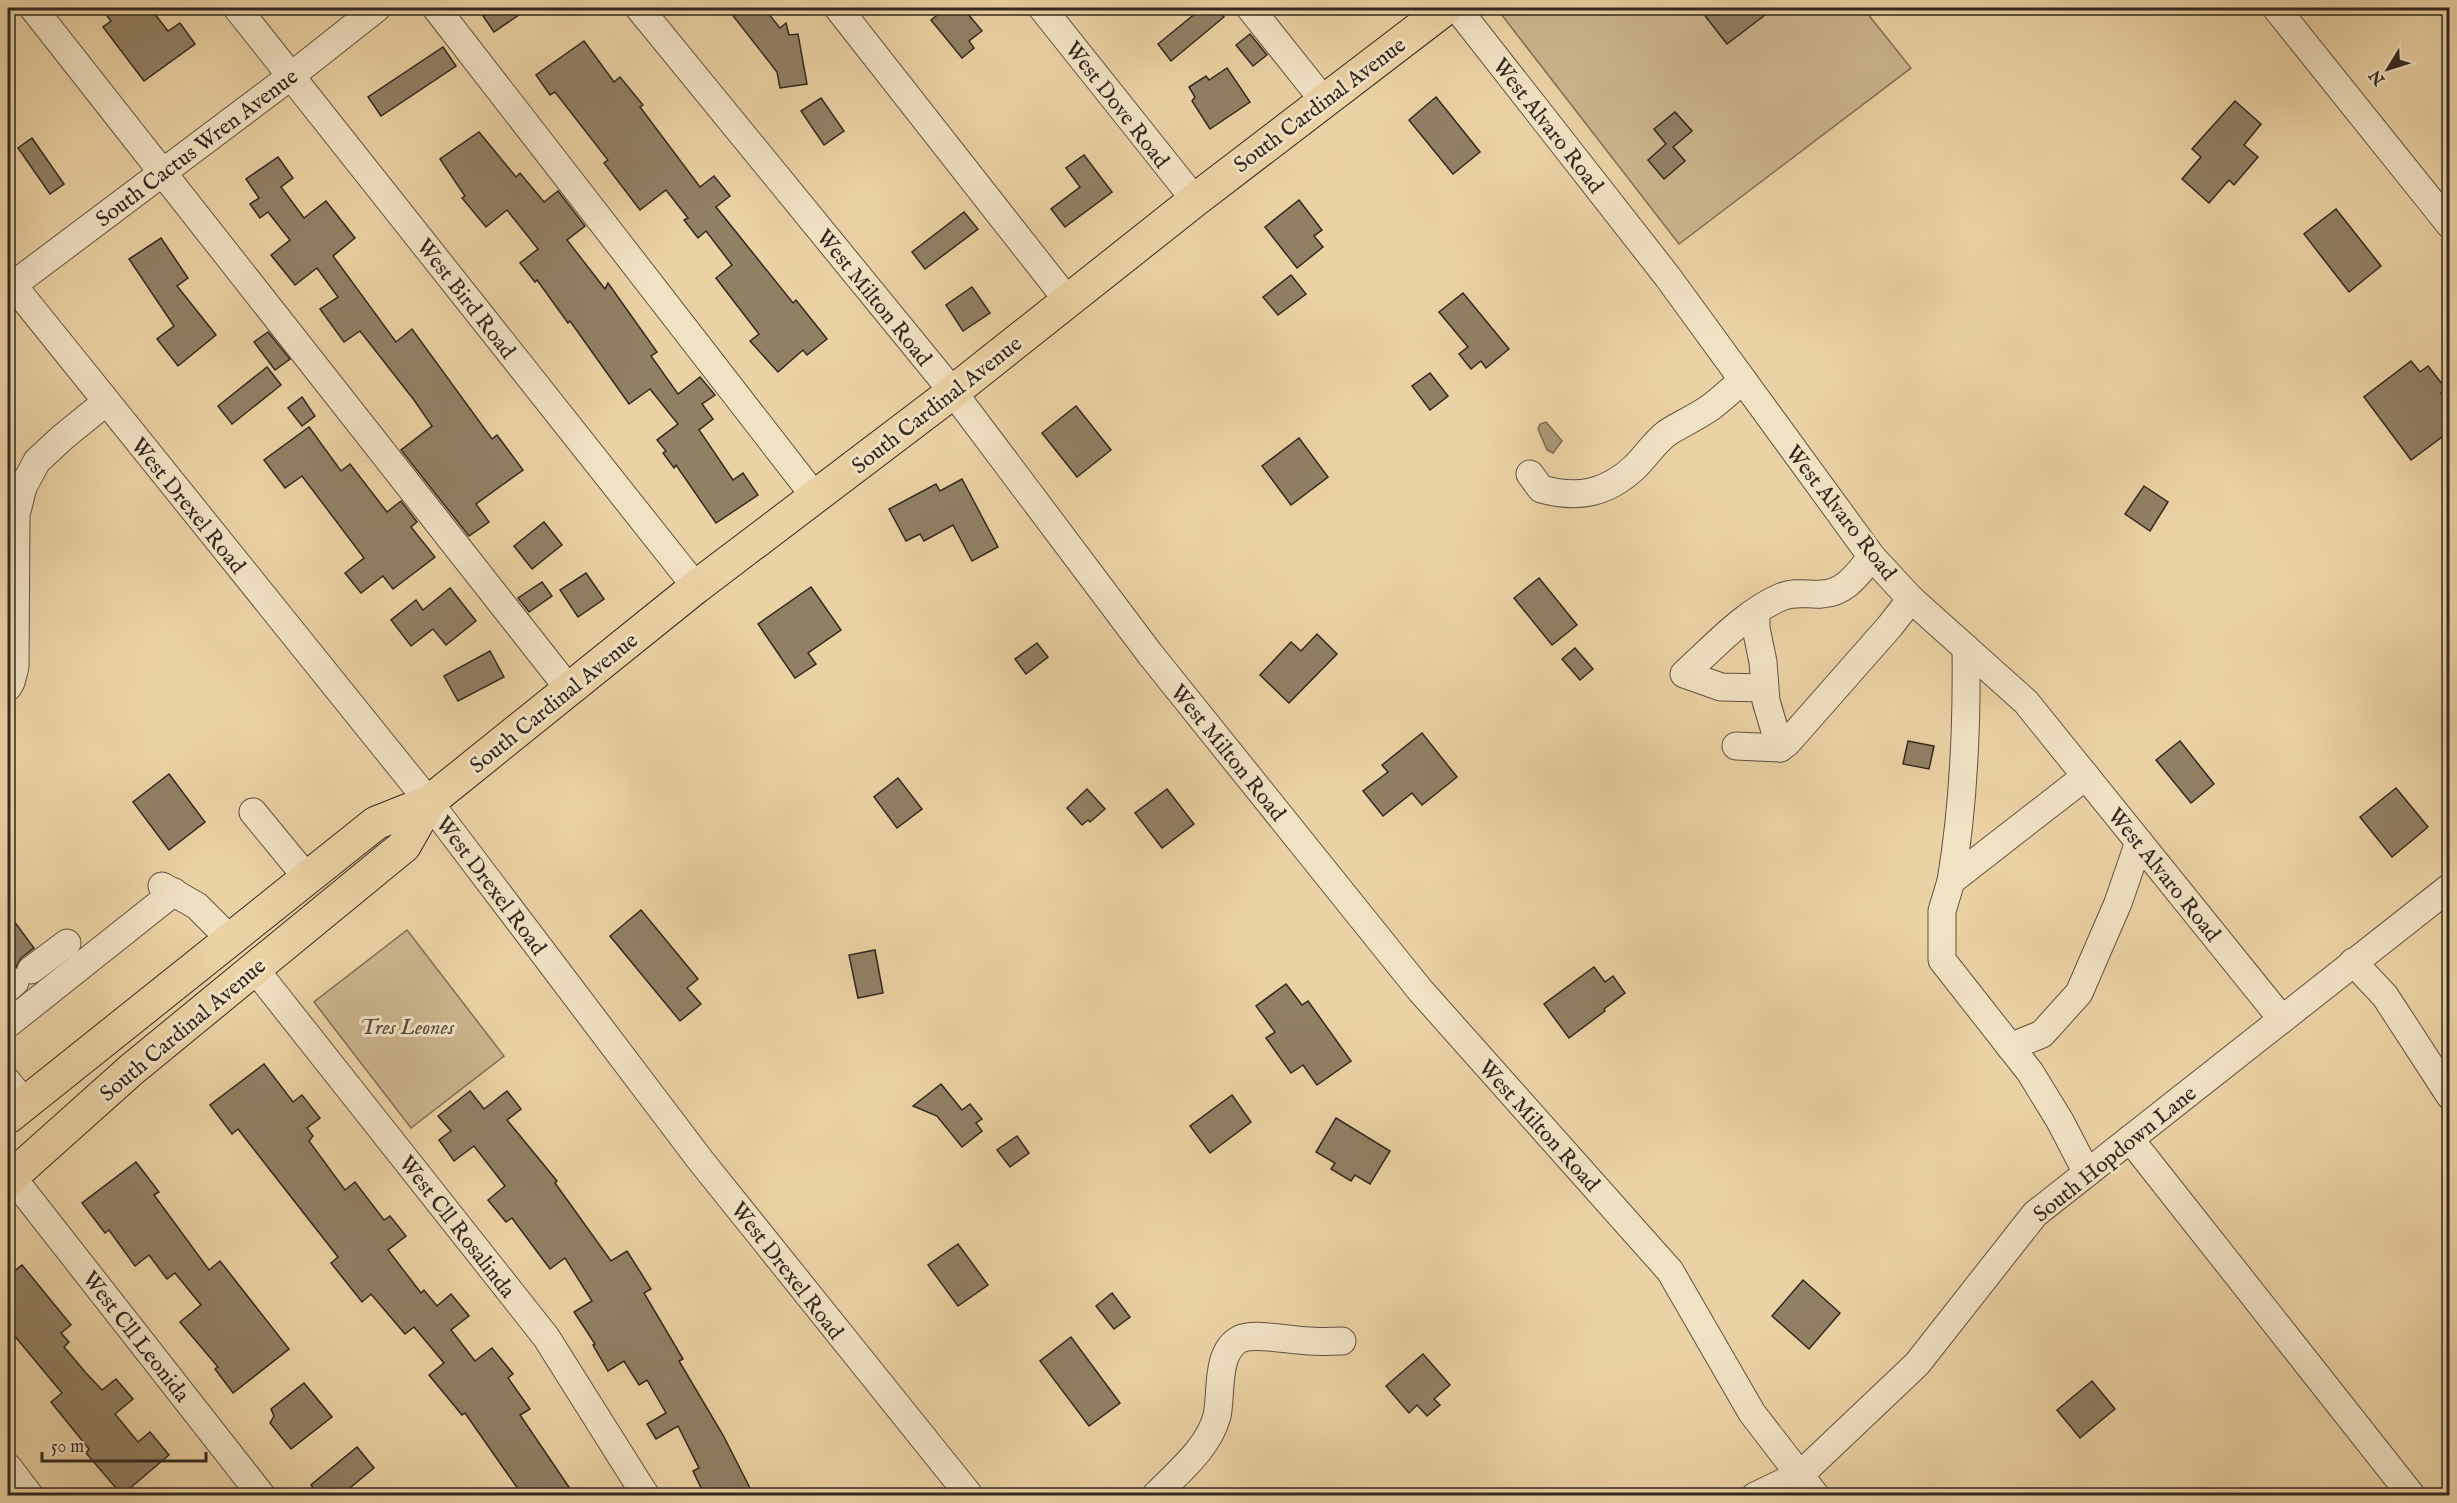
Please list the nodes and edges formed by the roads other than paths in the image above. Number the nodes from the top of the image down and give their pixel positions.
1 (33, 8) edge
2 (237, 8) edge
3 (377, 8) edge
4 (436, 8) edge
5 (639, 8) edge
6 (838, 8) edge
7 (1042, 8) edge
8 (1250, 8) edge
9 (1446, 8) edge
10 (1457, 8) edge
11 (2277, 8) edge
12 (291, 76) junction
13 (1324, 101) junction
14 (163, 173) junction
15 (1195, 200) junction
16 (2450, 225) edge
17 (10, 282) edge
18 (1068, 301) junction
19 (1743, 380) junction
20 (953, 392) junction
21 (106, 402) junction
22 (1530, 474) dead end
23 (816, 498) junction
24 (1872, 557) junction
25 (696, 587) junction
26 (1911, 598) junction
27 (1756, 612) junction
28 (1966, 648) junction
29 (8, 687) edge
30 (1764, 688) junction
31 (569, 689) junction
32 (1736, 747) dead end
33 (1780, 748) junction
34 (2086, 776) junction
35 (429, 802) junction
36 (253, 812) dead end
37 (2139, 842) junction
38 (308, 879) junction
39 (1951, 881) junction
40 (2450, 887) edge
41 (230, 939) junction
42 (67, 943) dead end
43 (2353, 962) junction
44 (254, 968) junction
45 (18, 980) edge
46 (2281, 1018) junction
47 (128, 1022) junction
48 (8, 1024) edge
49 (2010, 1047) junction
50 (151, 1054) junction
51 (2450, 1096) edge
52 (13, 1101) edge
53 (2130, 1138) junction
54 (2087, 1173) junction
55 (10, 1178) edge
56 (1342, 1341) dead end
57 (8, 1467) edge
58 (1809, 1485) edge
59 (30, 1496) edge
60 (262, 1496) edge
61 (646, 1496) edge
62 (970, 1496) edge
63 (1155, 1496) edge
64 (1755, 1496) edge
65 (2412, 1496) edge

1 - 14 street
2 - 12 street, West Bird Road
3 - 12 street, South Cactus Wren Avenue
4 - 23 street
5 - 20 street, West Milton Road
6 - 18 street
7 - 15 street, West Dove Road
8 - 13 street
9 - 13 main road, South Cardinal Avenue
10 - 19 street, West Alvaro Road
11 - 16 street
12 - 14 street, South Cactus Wren Avenue
12 - 25 street, West Bird Road
13 - 15 main road, South Cardinal Avenue
14 - 17 street, South Cactus Wren Avenue
14 - 31 street
15 - 18 main road, South Cardinal Avenue
17 - 21 street, West Drexel Road
18 - 20 main road, South Cardinal Avenue
19 - 22 street
19 - 24 street, West Alvaro Road
20 - 23 main road, South Cardinal Avenue
20 - 58 street, West Milton Road
21 - 29 street
21 - 35 street, West Drexel Road
23 - 25 main road, South Cardinal Avenue
24 - 26 street, West Alvaro Road
24 - 27 street
25 - 31 main road, South Cardinal Avenue
26 - 28 street, West Alvaro Road
26 - 33 street
27 - 30 street
27 - 30 street
28 - 34 street, West Alvaro Road
28 - 39 street
30 - 33 street
31 - 35 main road, South Cardinal Avenue
32 - 33 street
34 - 37 street, West Alvaro Road
34 - 39 street
35 - 38 main road, South Cardinal Avenue
35 - 44 main road, South Cardinal Avenue
35 - 62 street, West Drexel Road
36 - 38 street
37 - 46 street, West Alvaro Road
37 - 49 street
38 - 41 main road, South Cardinal Avenue
39 - 49 street
40 - 43 street, South Hopdown Lane
41 - 47 main road, South Cardinal Avenue
41 - 48 street
42 - 45 street
43 - 46 street, South Hopdown Lane
43 - 51 street
44 - 50 main road, South Cardinal Avenue
44 - 61 street, West Cll Rosalinda
46 - 53 street, South Hopdown Lane
47 - 50 street
47 - 52 main road, South Cardinal Avenue
49 - 54 street
50 - 55 main road, South Cardinal Avenue
53 - 54 street, South Hopdown Lane
53 - 65 street
54 - 58 street, South Hopdown Lane
55 - 60 street, West Cll Leonida
56 - 63 street
57 - 59 street
58 - 64 street, South Hopdown Lane

